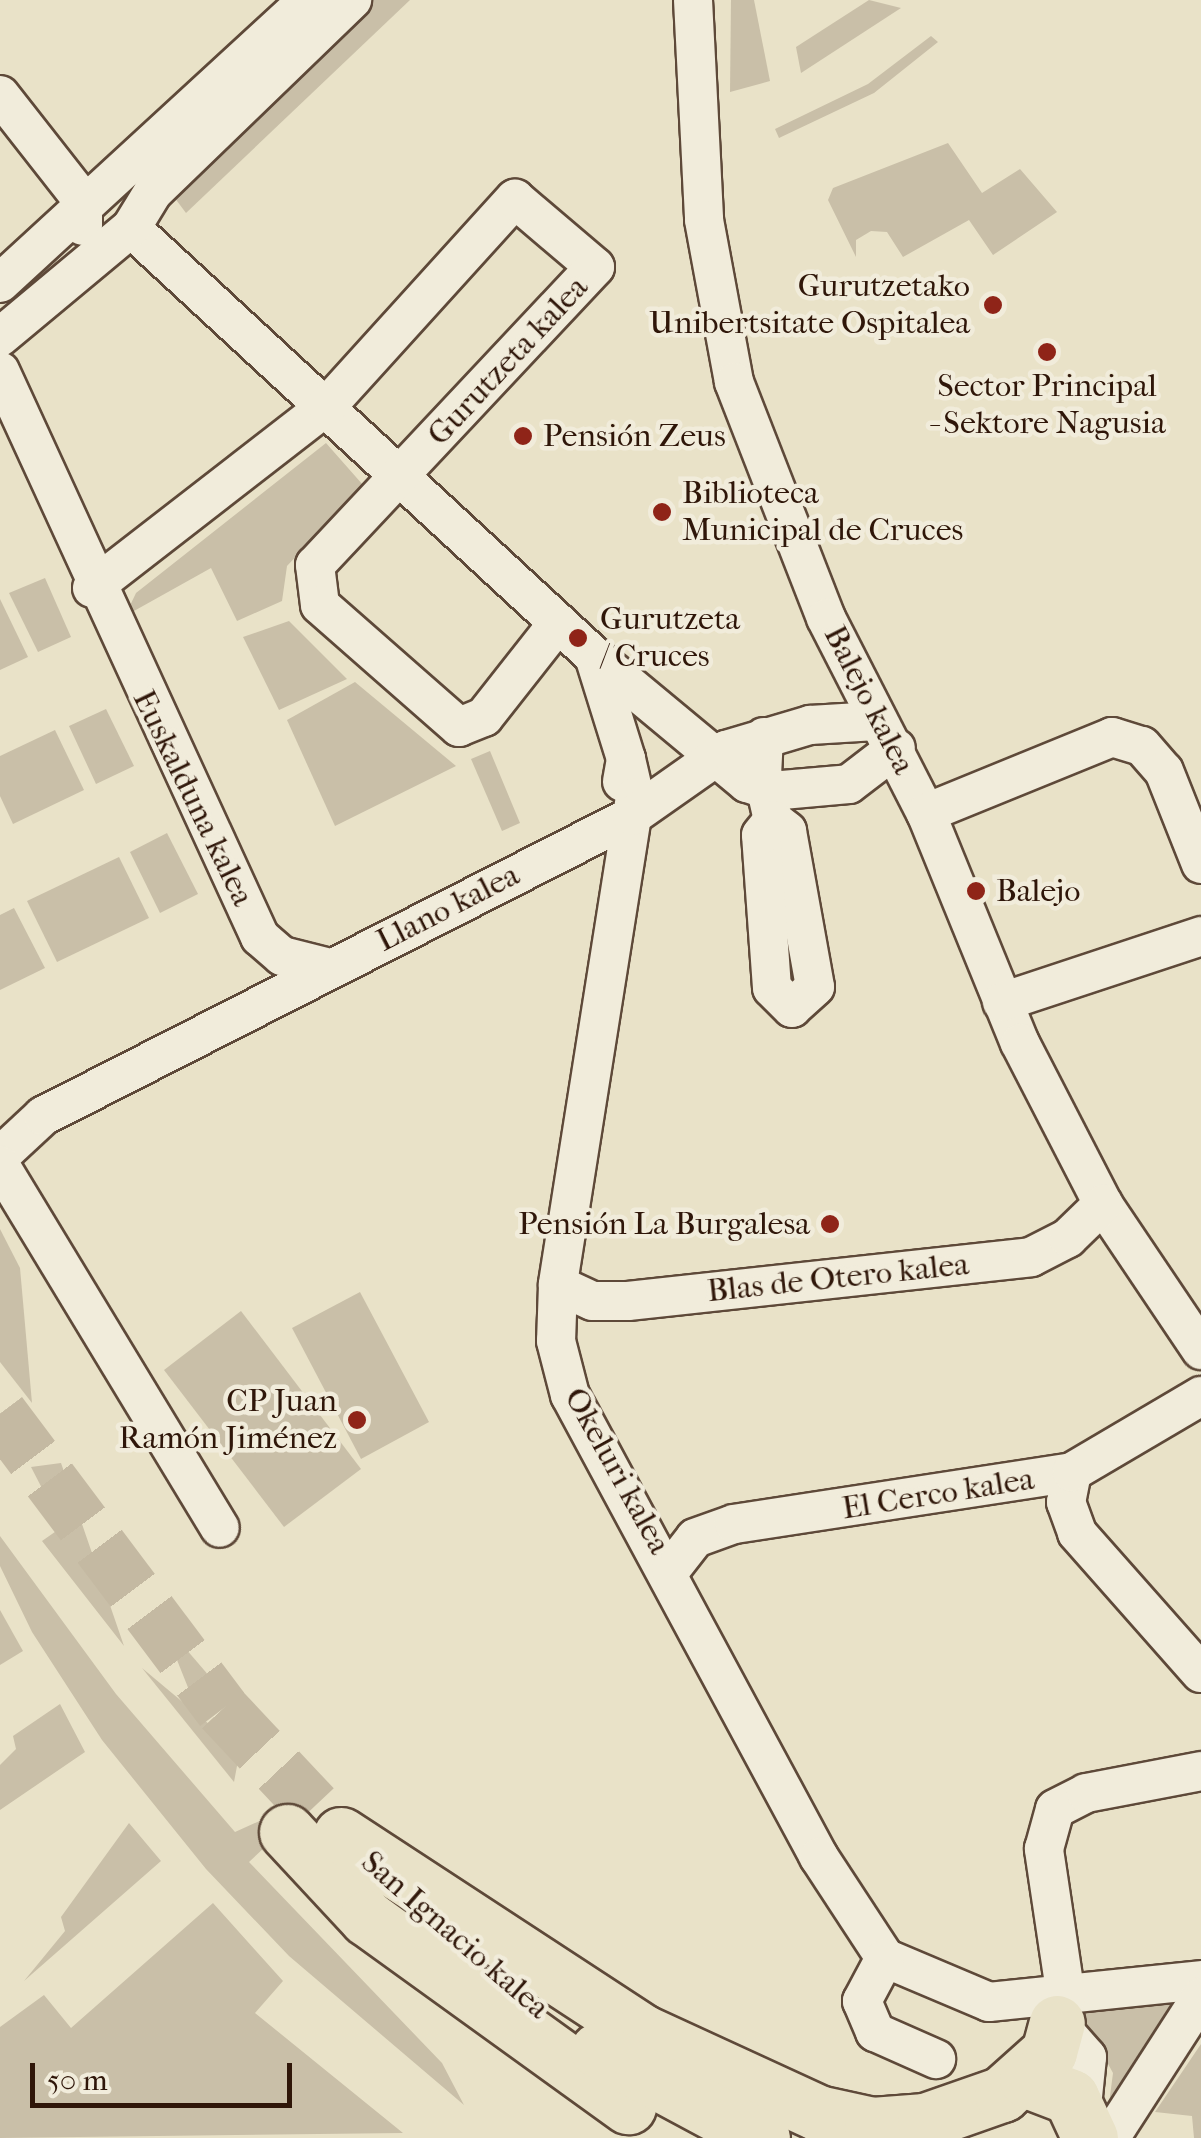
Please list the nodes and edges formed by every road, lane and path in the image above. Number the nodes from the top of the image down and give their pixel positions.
1 (308, 0) edge
2 (352, 0) edge
3 (694, 0) edge
4 (0, 95) edge
5 (130, 158) junction
6 (83, 201) junction
7 (131, 228) junction
8 (70, 272) junction
9 (0, 282) edge
10 (0, 337) edge
11 (0, 371) edge
12 (327, 406) junction
13 (404, 474) junction
14 (92, 588) junction
15 (558, 623) junction
16 (594, 656) junction
17 (886, 735) junction
18 (764, 736) junction
19 (715, 755) junction
20 (626, 759) junction
21 (772, 806) junction
22 (926, 813) junction
23 (632, 816) junction
24 (594, 832) junction
25 (1201, 864) edge
26 (1201, 936) edge
27 (330, 968) junction
28 (1002, 1002) junction
29 (0, 1156) edge
30 (0, 1165) edge
31 (1103, 1204) junction
32 (558, 1285) junction
33 (1201, 1350) edge
34 (1201, 1396) edge
35 (1072, 1472) junction
36 (220, 1528) dead end
37 (671, 1569) junction
38 (1201, 1673) edge
39 (1201, 1771) edge
40 (314, 1825) junction
41 (367, 1918) junction
42 (885, 1958) junction
43 (1201, 1980) edge
44 (1201, 1998) edge
45 (1061, 2010) junction
46 (936, 2058) dead end
47 (1027, 2080) junction
48 (1090, 2132) edge
49 (607, 2138) edge
50 (688, 2138) edge
51 (762, 2138) edge

1 - 5 street
2 - 7 street
3 - 17 street, Balejo kalea
4 - 6 street
5 - 6 street
5 - 7 street
6 - 8 street
6 - 9 street
7 - 8 street
7 - 12 street
8 - 10 street
11 - 14 street, Euskalduna kalea
12 - 13 street
12 - 13 street, Gurutzeta kalea
12 - 14 street
13 - 15 street
13 - 15 street
14 - 27 street, Euskalduna kalea
15 - 16 street
16 - 19 street
16 - 20 street, Okeluri kalea
17 - 18 street, Llano kalea
17 - 21 street
17 - 22 street, Balejo kalea
18 - 19 street, Llano kalea
18 - 21 street
19 - 21 street
19 - 23 street, Llano kalea
20 - 23 street, Okeluri kalea
20 - 24 street
22 - 25 street
22 - 28 street, Balejo kalea
23 - 24 street, Llano kalea
23 - 32 street, Okeluri kalea
24 - 27 street, Llano kalea
26 - 28 street
27 - 29 street, Llano kalea
28 - 31 street, Balejo kalea
30 - 36 street
31 - 32 street, Blas de Otero kalea
31 - 33 street, Balejo kalea
32 - 37 street, Okeluri kalea
34 - 35 street, El Cerco kalea
35 - 37 street, El Cerco kalea
35 - 38 street
37 - 42 street, Okeluri kalea
39 - 45 street
40 - 41 main road, San Ignacio kalea
40 - 47 main road
40 - 51 main road, San Ignacio kalea
41 - 49 main road
41 - 50 main road, San Ignacio kalea
42 - 45 street
42 - 46 street
43 - 45 street
44 - 48 street
45 - 47 main road
45 - 48 street
47 - 48 main road

